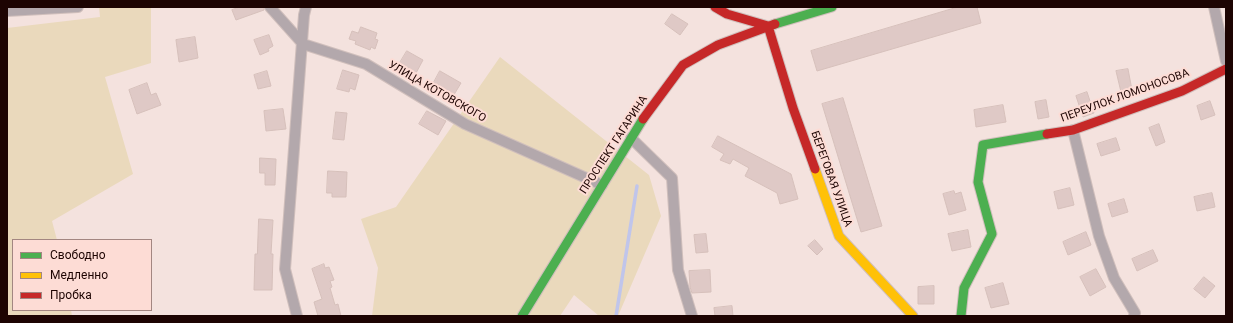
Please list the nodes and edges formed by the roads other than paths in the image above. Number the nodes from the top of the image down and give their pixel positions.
1 (78, 7) edge
2 (270, 7) edge
3 (306, 7) edge
4 (715, 7) edge
5 (832, 7) edge
6 (1214, 7) edge
7 (7, 11) edge
8 (768, 26) junction
9 (303, 44) junction
10 (1226, 61) edge
11 (1226, 69) edge
12 (1073, 130) junction
13 (631, 138) junction
14 (602, 185) junction
15 (1134, 315) edge
16 (297, 316) edge
17 (522, 316) edge
18 (692, 316) edge
19 (913, 316) edge
20 (961, 316) edge

1 - 7 street
2 - 9 street
3 - 9 street
4 - 8 street
5 - 8 street, ПРОСПЕКТ ГАГАРИНА
6 - 10 street
8 - 13 street, ПРОСПЕКТ ГАГАРИНА
8 - 19 street, БЕРЕГОВАЯ УЛИЦА
9 - 14 street, УЛИЦА КОТОВСКОГО
9 - 16 street
11 - 12 street, ПЕРЕУЛОК ЛОМОНОСОВА
12 - 15 street
12 - 20 street, ПЕРЕУЛОК ЛОМОНОСОВА
13 - 14 street, ПРОСПЕКТ ГАГАРИНА
13 - 18 street
14 - 17 street, ПРОСПЕКТ ГАГАРИНА

